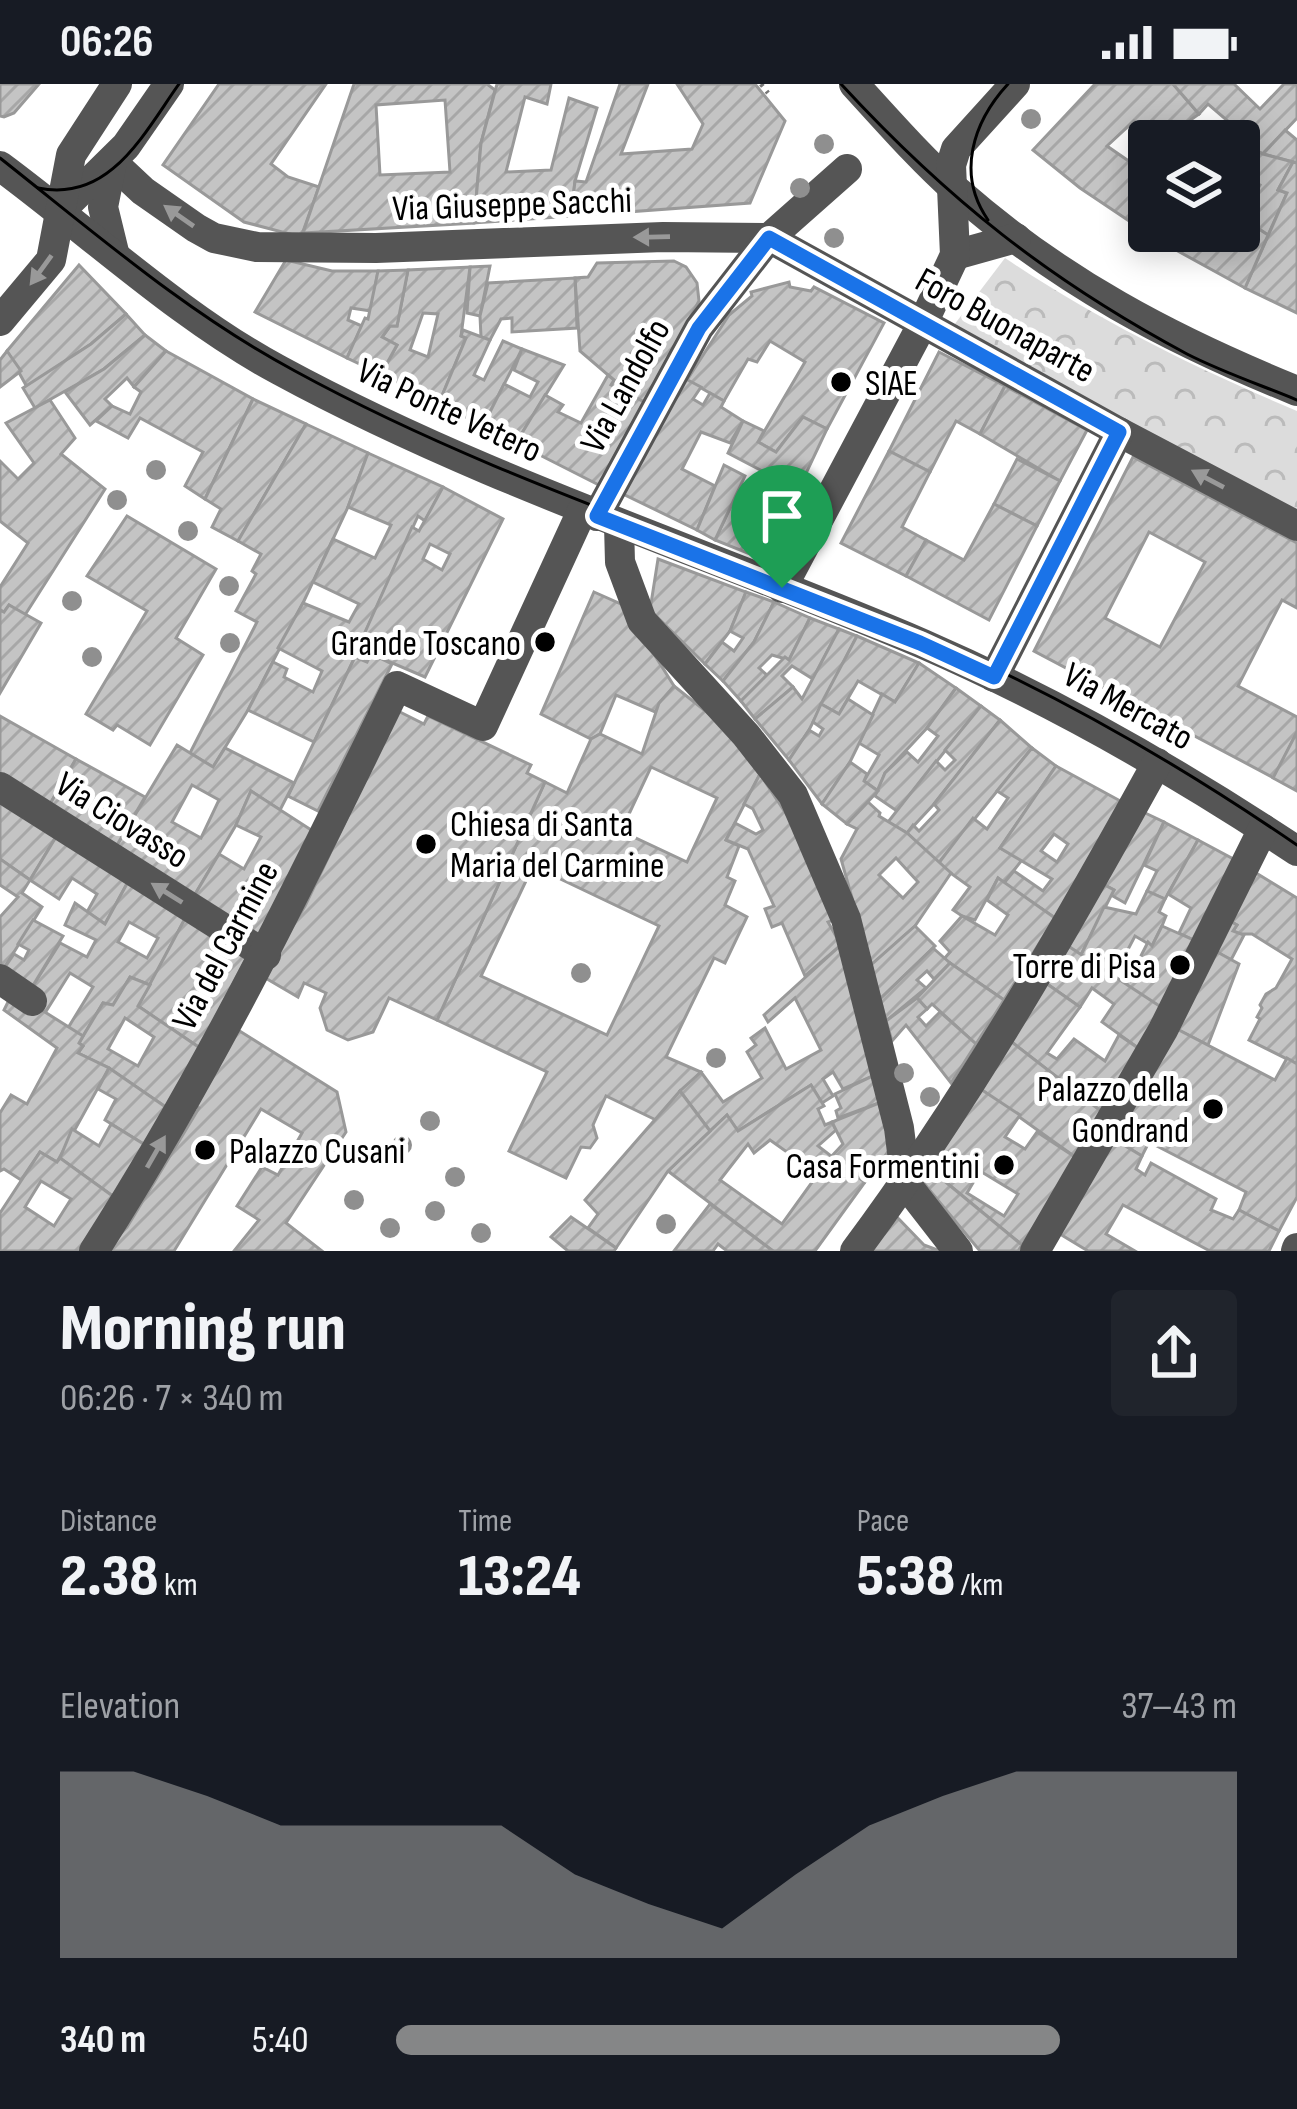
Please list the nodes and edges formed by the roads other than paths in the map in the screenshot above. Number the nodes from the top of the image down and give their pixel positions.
1 (117, 84) edge
2 (170, 84) edge
3 (854, 84) edge
4 (1015, 84) edge
5 (112, 162) junction
6 (0, 166) edge
7 (847, 170) dead end
8 (953, 188) junction
9 (61, 210) junction
10 (769, 238) junction
11 (1016, 238) junction
12 (114, 252) junction
13 (955, 255) junction
14 (0, 320) edge
15 (923, 322) junction
16 (1297, 391) edge
17 (1119, 432) junction
18 (599, 517) junction
19 (1297, 526) edge
20 (782, 588) junction
21 (994, 677) junction
22 (418, 696) joint
23 (1156, 763) junction
24 (0, 787) edge
25 (1263, 829) junction
26 (1297, 850) edge
27 (266, 956) junction
28 (0, 979) edge
29 (32, 1001) dead end
30 (906, 1184) junction
31 (94, 1251) edge
32 (855, 1251) edge
33 (958, 1251) edge
34 (1035, 1251) edge

1 - 9 street
2 - 5 street
3 - 8 street, Foro Buonaparte
4 - 8 street
5 - 9 street
10 -> 5 street, Via Giuseppe Sacchi
5 - 12 street
6 - 9 street, Via Ponte Vetero
7 - 10 street
8 - 11 street, Foro Buonaparte
8 - 13 street
9 - 12 street, Via Ponte Vetero
9 -> 14 street
10 - 15 street, Foro Buonaparte
10 - 18 street, Via Landolfo
11 - 13 street
11 - 16 street, Foro Buonaparte
12 - 18 street, Via Ponte Vetero
13 - 15 street
15 - 17 street, Foro Buonaparte
15 - 20 street
19 -> 17 street, Foro Buonaparte
17 - 21 street
18 - 20 street, Via Ponte Vetero
18 - 22 street, Via Landolfo
18 - 30 street
20 - 21 street, Via Mercato
21 - 23 street, Via Mercato
22 - 27 street, Via del Carmine
23 - 25 street, Via Mercato
23 - 30 street
27 -> 24 street, Via Ciovasso
25 - 26 street, Via Mercato
25 - 34 street
31 -> 27 street, Via del Carmine
28 - 29 street
30 - 32 street
30 - 33 street

